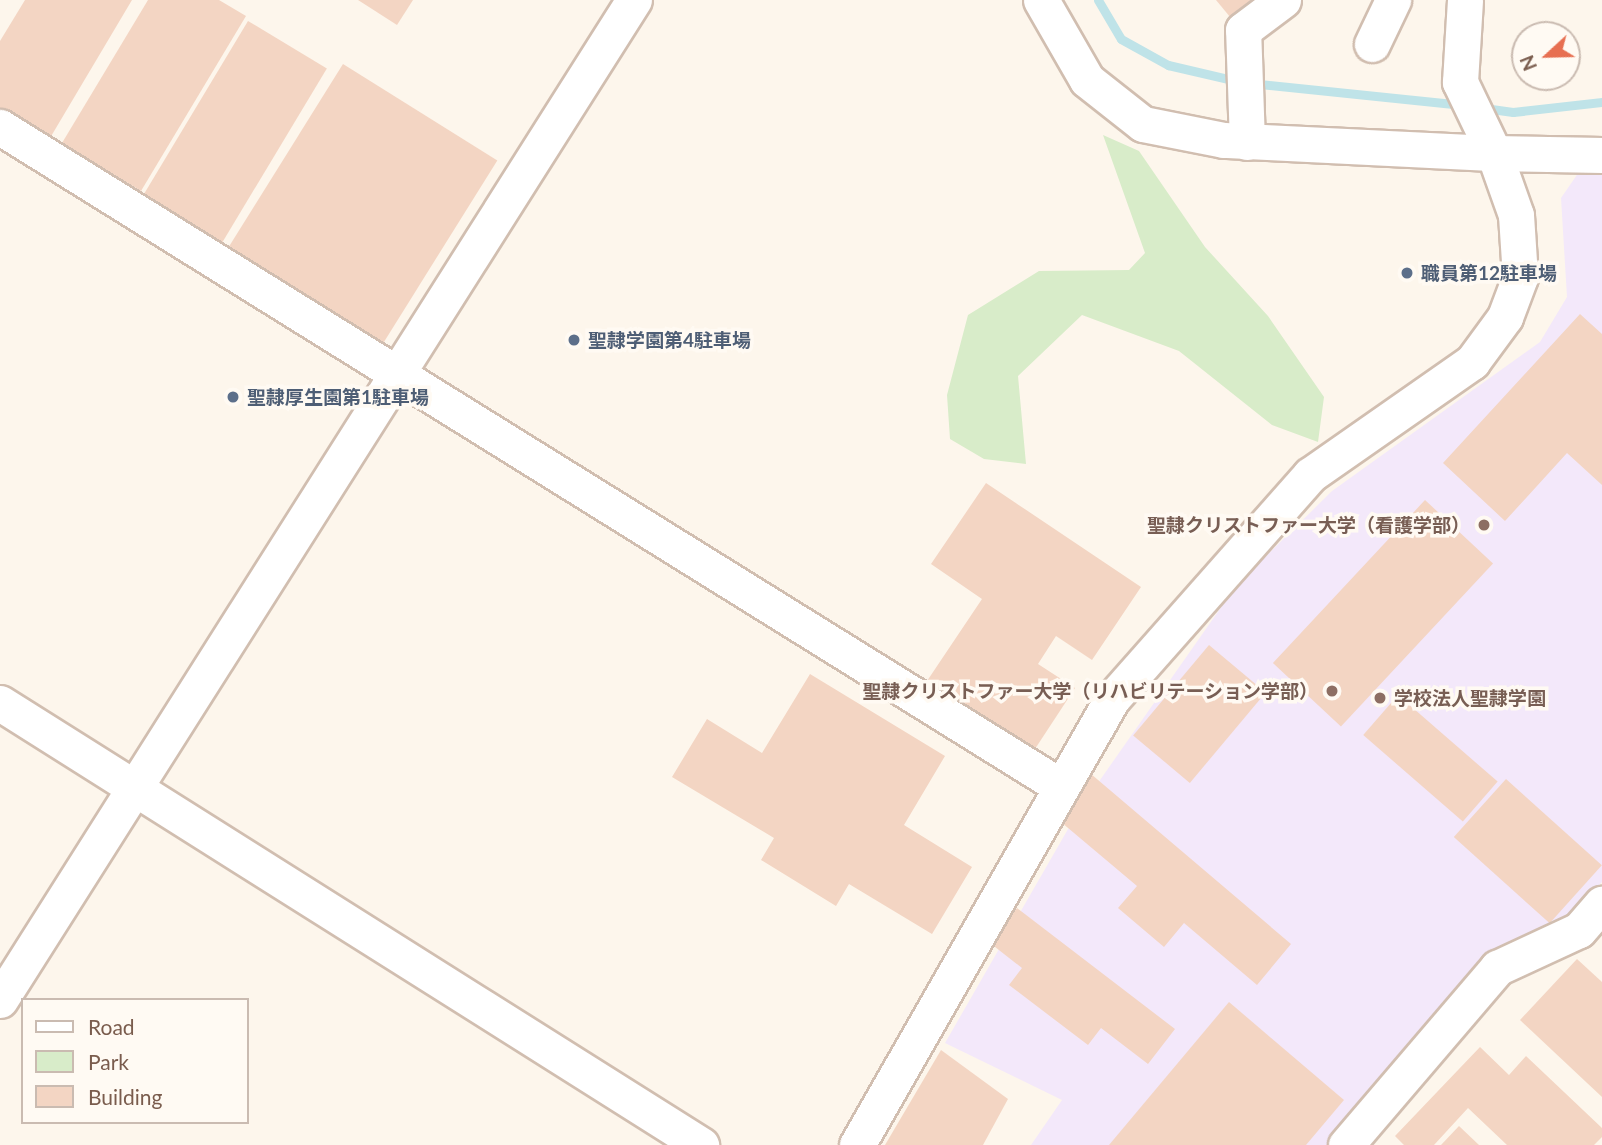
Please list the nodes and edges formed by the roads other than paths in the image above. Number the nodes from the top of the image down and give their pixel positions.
1 (635, 0) edge
2 (1041, 0) edge
3 (1283, 0) edge
4 (1393, 0) edge
5 (1465, 0) edge
6 (1372, 44) dead end
7 (0, 127) edge
8 (1487, 138) junction
9 (1247, 142) junction
10 (1602, 155) edge
11 (396, 374) junction
12 (0, 703) edge
13 (1060, 786) junction
14 (138, 787) junction
15 (1602, 904) edge
16 (0, 1000) edge
17 (701, 1145) edge
18 (857, 1145) edge
19 (1346, 1145) edge

1 - 11 street
2 - 9 street
3 - 9 street
4 - 6 street
5 - 8 street
7 - 11 street
8 - 9 street
8 - 10 street
8 - 13 street
11 - 13 street
11 - 14 street
12 - 14 street
13 - 18 street
14 - 16 street
14 - 17 street
15 - 19 street

